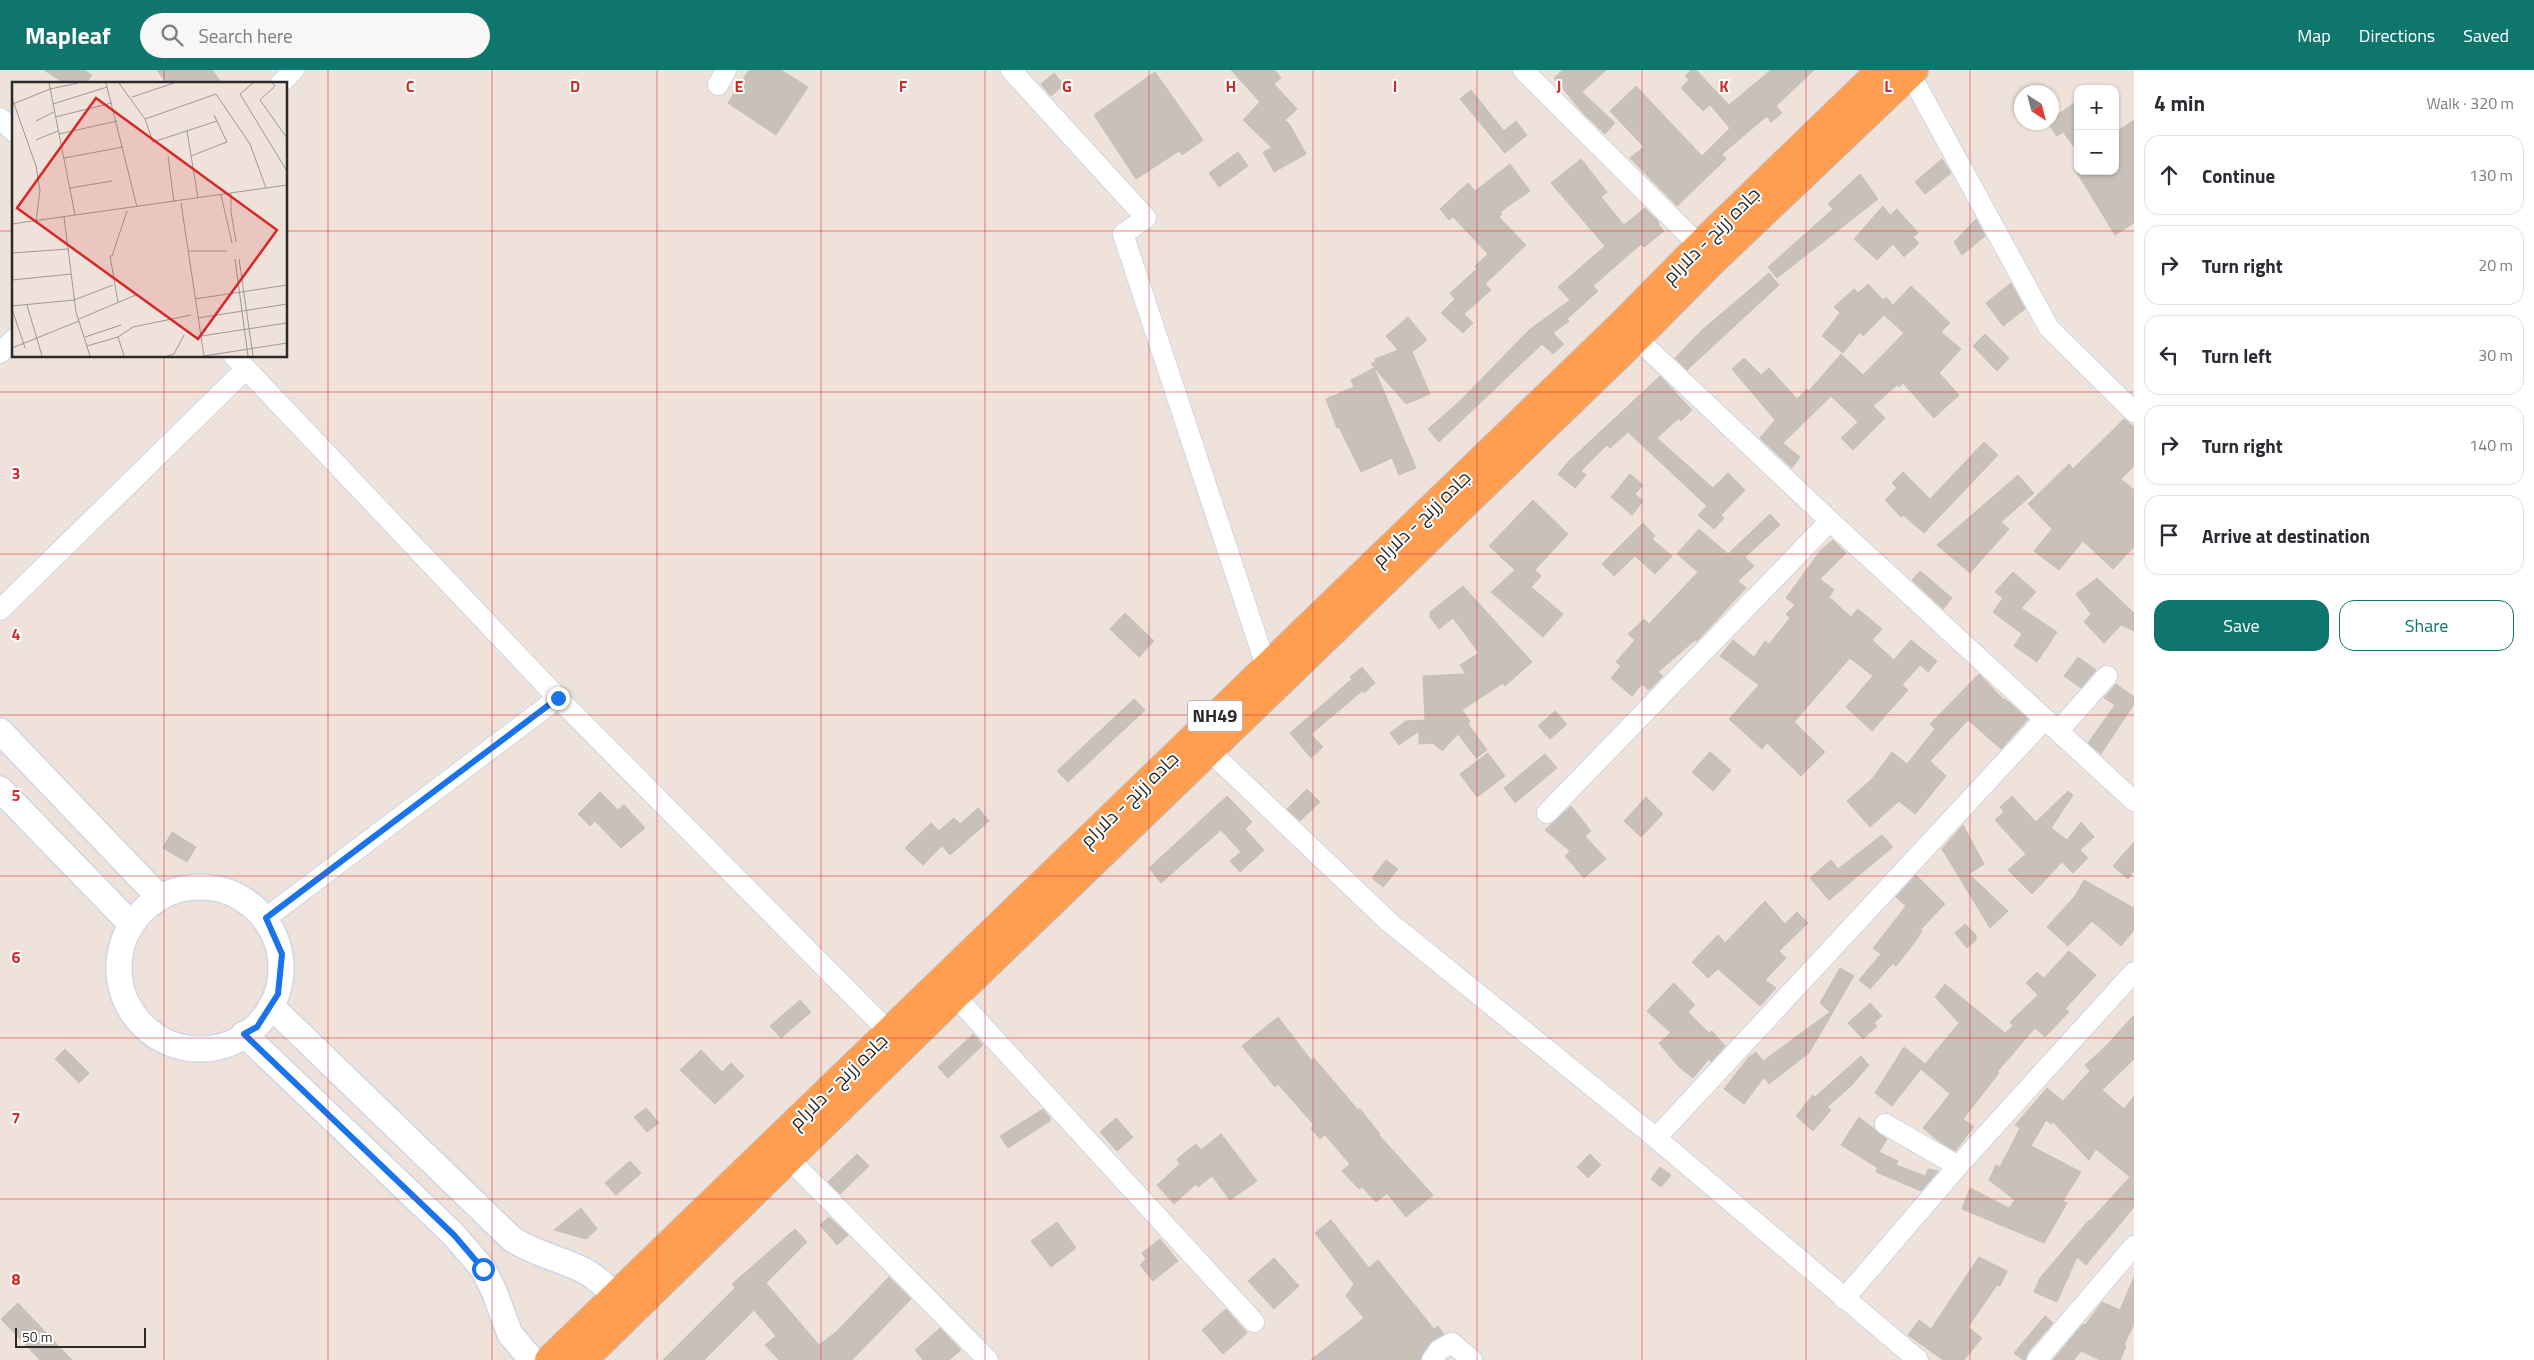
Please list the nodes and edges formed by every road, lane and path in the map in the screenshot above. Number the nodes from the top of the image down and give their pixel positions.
1 (294, 70) edge
2 (1011, 70) edge
3 (1523, 70) edge
4 (1881, 70) edge
5 (1910, 71) edge
6 (282, 82) edge
7 (0, 118) edge
8 (12, 130) edge
9 (1707, 252) junction
10 (1630, 331) junction
11 (12, 341) edge
12 (0, 353) edge
13 (240, 363) edge
14 (2134, 412) edge
15 (1830, 521) junction
16 (0, 610) edge
17 (1266, 666) junction
18 (2106, 676) dead end
19 (558, 698) junction
20 (2051, 725) junction
21 (0, 732) edge
22 (1201, 744) junction
23 (0, 789) edge
24 (2134, 802) edge
25 (1547, 813) dead end
26 (159, 897) junction
27 (266, 918) junction
28 (131, 924) junction
29 (2134, 972) edge
30 (956, 996) junction
31 (271, 1006) junction
32 (888, 1031) junction
33 (244, 1034) junction
34 (1885, 1124) dead end
35 (1656, 1138) junction
36 (788, 1160) junction
37 (1958, 1166) junction
38 (2134, 1246) edge
39 (1844, 1299) junction
40 (624, 1306) junction
41 (1254, 1322) dead end
42 (532, 1360) edge
43 (549, 1360) edge
44 (584, 1360) edge
45 (988, 1360) edge
46 (1432, 1360) edge
47 (1472, 1360) edge
48 (1918, 1360) edge
49 (2037, 1360) edge

1 - 6 street
2 - 17 street
3 - 9 street
4 - 9 highway, جاده زرنج - دلارام / NH49
5 - 9 highway, جاده زرنج - دلارام / NH49
5 - 14 street
7 - 8 street
9 - 10 highway, جاده زرنج - دلارام / NH49
10 - 15 street
10 - 17 highway, جاده زرنج - دلارام / NH49
10 - 22 highway, جاده زرنج - دلارام / NH49
11 - 12 street
13 - 16 street
13 - 19 street
15 - 20 street
15 - 25 street
17 - 22 highway, جاده زرنج - دلارام / NH49
18 - 20 street
19 - 27 street
19 - 32 street
20 - 24 street
20 - 35 street
21 - 26 street
22 - 30 highway, جاده زرنج - دلارام / NH49
22 - 32 highway, جاده زرنج - دلارام / NH49
22 - 35 street
23 - 28 street
26 - 27 street
26 - 28 street
27 - 31 street
28 - 33 street
29 - 37 street
30 - 36 highway, جاده زرنج - دلارام / NH49
30 - 41 street
31 - 33 street
31 - 40 street
32 - 40 highway, جاده زرنج - دلارام / NH49
33 - 42 street
34 - 37 street
35 - 39 street
36 - 40 highway, جاده زرنج - دلارام / NH49
36 - 45 street
37 - 39 street
38 - 49 street
39 - 48 street
40 - 43 highway, جاده زرنج - دلارام / NH49
40 - 44 highway, جاده زرنج - دلارام / NH49
46 - 47 street

